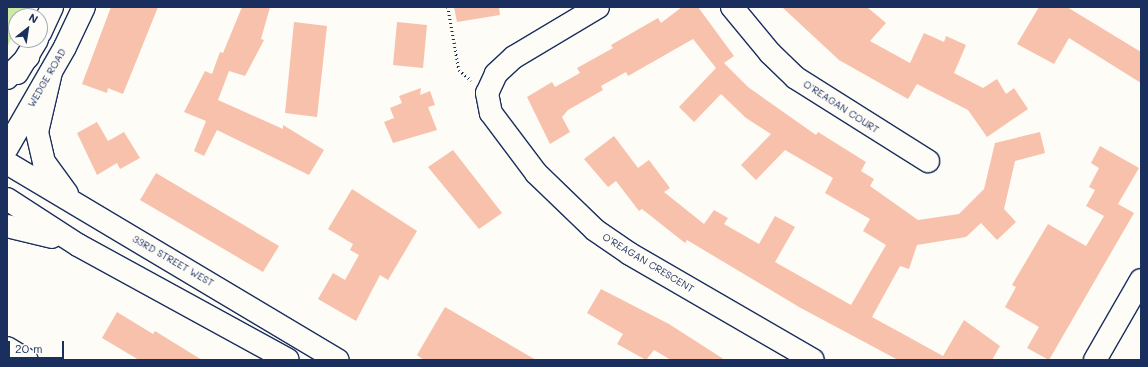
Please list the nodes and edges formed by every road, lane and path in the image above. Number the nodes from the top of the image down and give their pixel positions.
1 (84, 7) edge
2 (448, 7) edge
3 (598, 7) edge
4 (732, 7) edge
5 (32, 49) edge
6 (51, 72) junction
7 (461, 72) dead end
8 (7, 78) edge
9 (7, 87) edge
10 (7, 148) edge
11 (928, 161) dead end
12 (7, 163) edge
13 (7, 199) edge
14 (77, 206) junction
15 (7, 226) edge
16 (78, 245) junction
17 (1141, 280) edge
18 (7, 348) edge
19 (27, 360) edge
20 (288, 360) edge
21 (338, 360) edge
22 (813, 360) edge
23 (1095, 360) edge

1 - 6 street, WEDGE ROAD
2 - 7 path
3 - 22 street, O'REAGAN CRESCENT
4 - 11 street, O'REAGAN COURT
5 - 8 street
5 - 9 street
6 - 10 street, WEDGE ROAD
6 - 14 street
12 - 14 street, 33RD STREET WEST
13 - 16 street
14 - 21 street, 33RD STREET WEST
15 - 16 street
16 - 20 street
17 - 23 street
18 - 19 street

